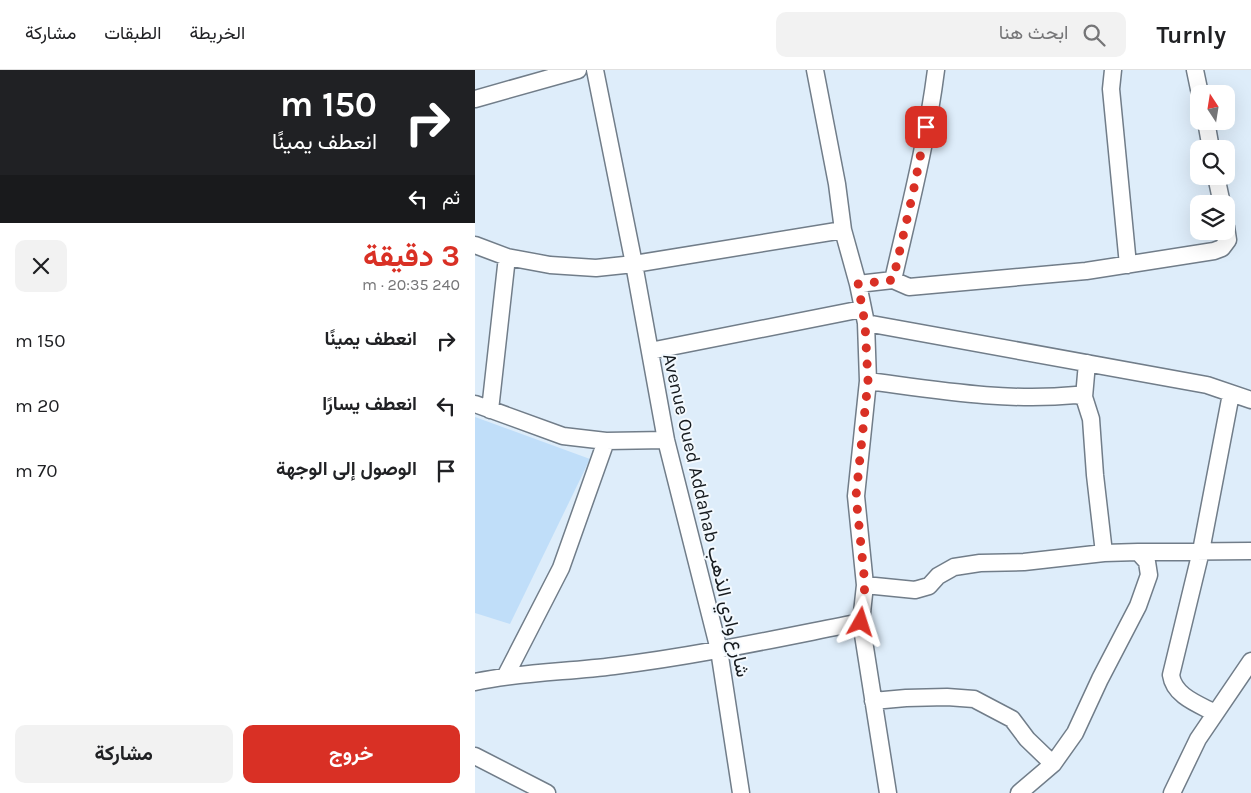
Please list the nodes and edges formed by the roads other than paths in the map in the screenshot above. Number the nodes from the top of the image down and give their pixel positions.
1 (578, 70) edge
2 (595, 70) edge
3 (815, 70) edge
4 (936, 70) edge
5 (1113, 70) edge
6 (1195, 70) edge
7 (1198, 85) edge
8 (475, 99) edge
9 (843, 230) junction
10 (1228, 240) edge
11 (475, 245) edge
12 (507, 257) junction
13 (634, 264) junction
14 (1129, 264) junction
15 (893, 280) junction
16 (858, 284) junction
17 (864, 316) junction
18 (650, 351) junction
19 (1087, 364) junction
20 (868, 381) junction
21 (1231, 394) junction
22 (1084, 397) junction
23 (1251, 400) edge
24 (483, 407) edge
25 (666, 440) junction
26 (606, 441) junction
27 (1201, 551) junction
28 (1251, 551) edge
29 (1139, 552) junction
30 (1103, 553) junction
31 (865, 585) junction
32 (861, 622) junction
33 (719, 650) junction
34 (1251, 661) edge
35 (506, 675) junction
36 (475, 682) edge
37 (873, 701) junction
38 (1215, 713) junction
39 (475, 756) edge
40 (1053, 764) junction
41 (547, 793) edge
42 (741, 793) edge
43 (888, 793) edge
44 (1019, 793) edge
45 (1172, 793) edge

1 - 8 street
2 - 13 street, Avenue Oued Addahab شارع وادي الذهب
3 - 9 street
4 - 15 street
5 - 14 street
6 - 7 street
9 - 13 street
9 - 16 street
10 - 14 street
11 - 12 street
12 - 13 street
12 - 24 street
13 - 18 street, Avenue Oued Addahab شارع وادي الذهب
14 - 15 street
15 - 16 street
16 - 17 street
17 - 18 street
17 - 19 street
17 - 20 street
18 - 25 street, Avenue Oued Addahab شارع وادي الذهب
19 - 21 street
19 - 22 street
20 - 22 street
20 - 31 street
21 - 23 street
21 - 27 street
22 - 30 street
24 - 26 street
25 - 26 street
25 - 33 street, Avenue Oued Addahab شارع وادي الذهب
26 - 35 street
27 - 28 street
27 - 29 street
27 - 38 street
29 - 30 street
29 - 40 street
30 - 31 street
31 - 32 street
32 - 33 street
32 - 37 street
33 - 35 street
33 - 42 street, Avenue Oued Addahab شارع وادي الذهب
34 - 38 street
35 - 36 street
37 - 40 street
37 - 43 street
38 - 45 street
39 - 41 street
40 - 44 street

